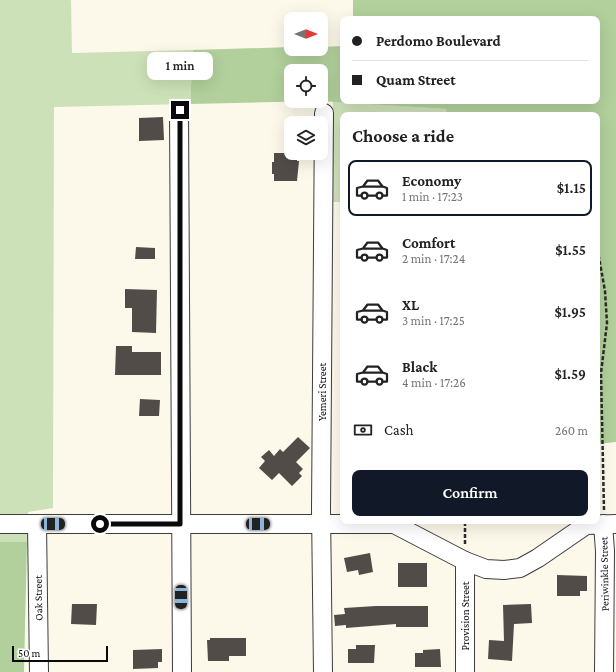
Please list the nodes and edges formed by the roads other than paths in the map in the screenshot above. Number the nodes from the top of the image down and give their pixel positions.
1 (180, 110) dead end
2 (324, 113) dead end
3 (0, 524) edge
4 (37, 524) junction
5 (180, 524) junction
6 (321, 524) junction
7 (340, 524) edge
8 (400, 524) edge
9 (596, 524) edge
10 (465, 561) junction
11 (39, 672) edge
12 (182, 672) edge
13 (323, 672) edge
14 (465, 672) edge
15 (604, 672) edge

1 - 5 street
2 - 6 street, Yemeri Street
3 - 4 street
4 - 5 street
4 - 11 street, Oak Street
5 - 6 street
5 - 12 street
6 - 7 street
6 - 13 street, Yemeri Street
8 - 10 street
9 - 10 street
9 - 15 street, Periwinkle Street
10 - 14 street, Provision Street

